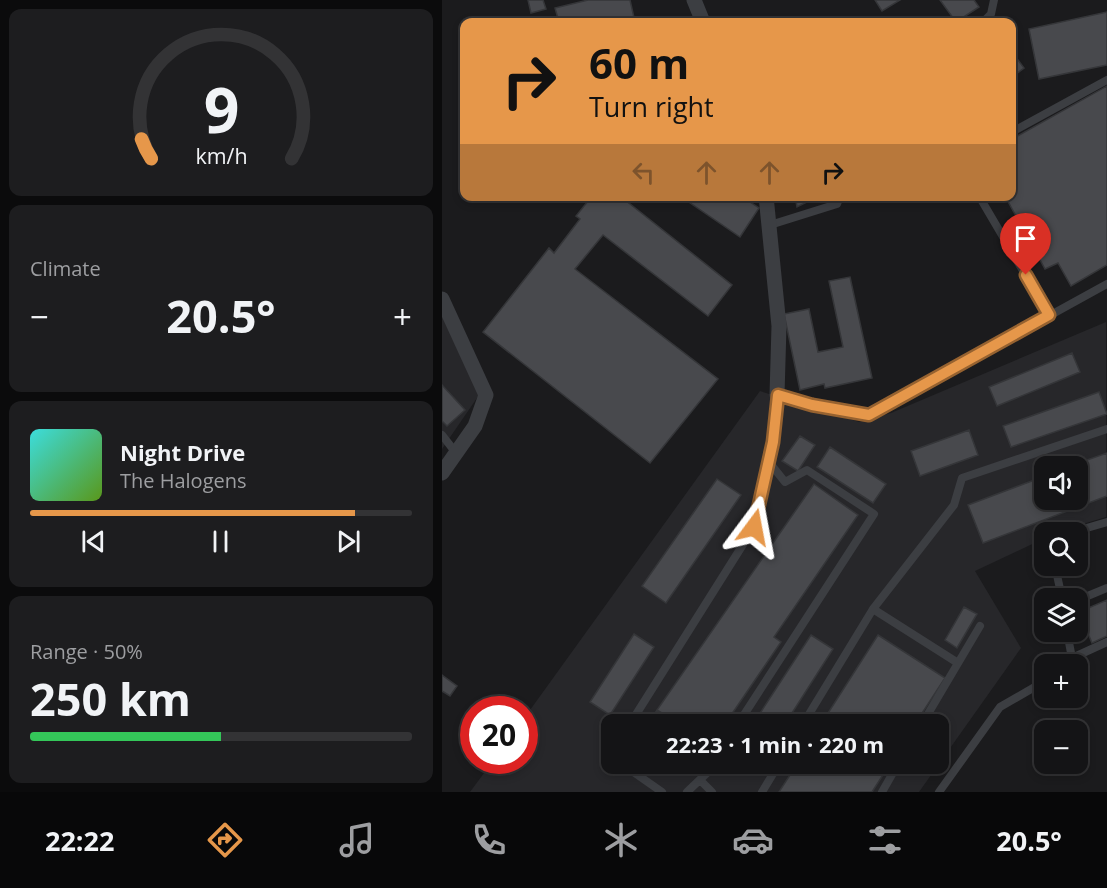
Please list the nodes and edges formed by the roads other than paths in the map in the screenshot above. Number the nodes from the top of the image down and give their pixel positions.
1 (694, 0) edge
2 (994, 0) edge
3 (701, 18) edge
4 (987, 18) edge
5 (1106, 80) edge
6 (1016, 130) edge
7 (767, 201) edge
8 (838, 201) edge
9 (982, 201) edge
10 (770, 225) junction
11 (1106, 284) edge
12 (442, 299) edge
13 (1049, 315) junction
14 (778, 395) junction
15 (1106, 429) edge
16 (442, 435) edge
17 (457, 453) junction
18 (769, 462) junction
19 (442, 473) edge
20 (1106, 522) edge
21 (1088, 528) edge
22 (1106, 588) edge
23 (1088, 596) edge
24 (873, 609) junction
25 (980, 626) dead end
26 (1106, 642) edge
27 (1080, 654) edge
28 (958, 663) junction
29 (1034, 687) edge
30 (636, 714) edge
31 (744, 714) edge
32 (809, 714) edge
33 (928, 714) edge
34 (636, 774) edge
35 (705, 774) edge
36 (773, 774) edge
37 (892, 774) edge
38 (700, 780) junction
39 (662, 792) edge
40 (687, 792) edge
41 (712, 792) edge
42 (762, 792) edge
43 (882, 792) edge
44 (939, 792) edge

1 - 3 street
2 - 4 lane
5 - 6 lane
7 - 10 street
8 - 10 lane
9 - 13 lane
10 - 14 street
11 - 13 lane
12 - 17 street
13 - 14 lane
14 - 18 lane
15 - 24 lane
16 - 17 lane
17 - 19 street
18 - 30 lane
18 - 31 lane
20 - 21 lane
22 - 23 lane
24 - 28 lane
24 - 32 lane
25 - 28 lane
26 - 27 lane
28 - 33 lane
29 - 44 lane
34 - 39 lane
35 - 38 lane
36 - 42 lane
37 - 43 lane
38 - 40 lane
38 - 41 lane

